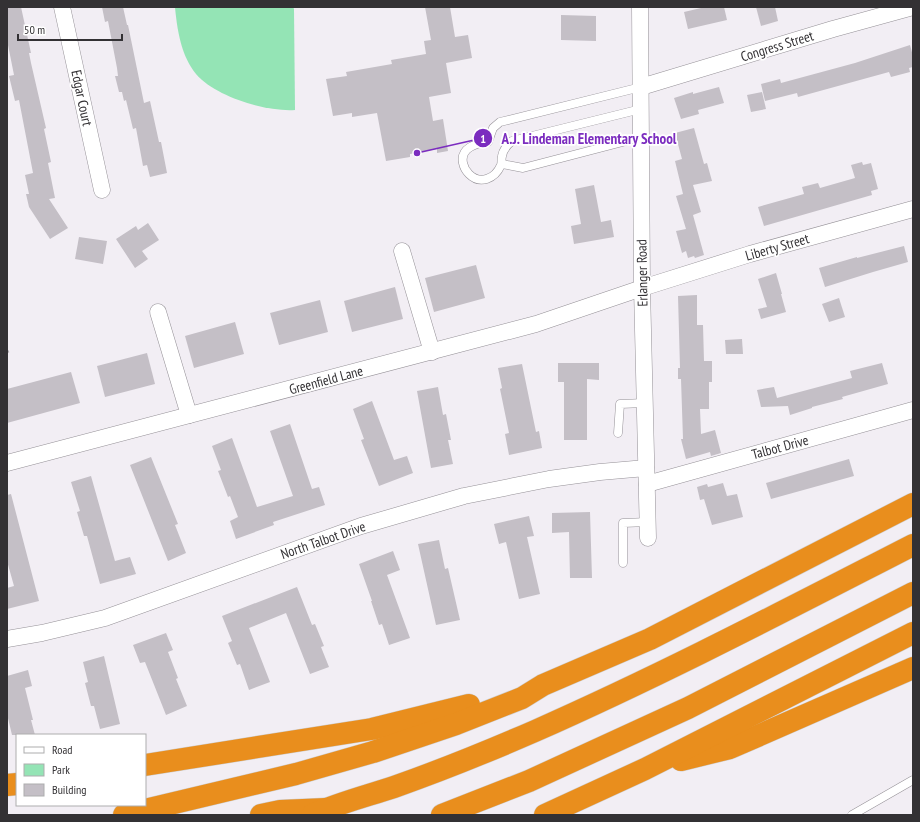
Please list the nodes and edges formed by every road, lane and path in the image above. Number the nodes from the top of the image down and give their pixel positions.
1 (62, 7) edge
2 (640, 7) edge
3 (913, 7) edge
4 (641, 87) junction
5 (641, 109) junction
6 (642, 137) junction
7 (502, 164) junction
8 (102, 190) dead end
9 (913, 209) edge
10 (402, 251) dead end
11 (642, 288) junction
12 (158, 312) dead end
13 (10, 350) dead end
14 (7, 352) edge
15 (432, 352) junction
16 (645, 403) junction
17 (913, 410) edge
18 (189, 415) junction
19 (618, 433) dead end
20 (7, 463) edge
21 (647, 476) junction
22 (913, 504) edge
23 (648, 522) junction
24 (648, 538) dead end
25 (913, 546) edge
26 (623, 563) dead end
27 (913, 593) edge
28 (913, 633) edge
29 (7, 639) edge
30 (913, 668) edge
31 (543, 685) junction
32 (146, 765) edge
33 (645, 769) junction
34 (913, 780) edge
35 (319, 812) edge
36 (124, 815) edge
37 (261, 815) edge
38 (442, 815) edge
39 (545, 815) edge
40 (852, 815) edge

1 - 8 street, Edgar Court
2 - 4 street, Erlanger Road
3 - 4 street, Congress Street
4 - 5 street, Erlanger Road
4 - 7 lane
5 - 6 street, Erlanger Road
5 - 7 lane
6 - 7 lane
6 - 11 street, Erlanger Road
9 - 11 street, Liberty Street
10 - 15 street
11 - 15 street, Greenfield Lane
11 - 16 street, Erlanger Road
12 - 18 street
13 - 14 path
15 - 18 street, Greenfield Lane
16 - 19 lane
16 - 21 street, Erlanger Road
17 - 21 street, Talbot Drive
18 - 20 street, Greenfield Lane
21 - 23 street, Erlanger Road
21 - 29 street, North Talbot Drive
22 - 31 highway
23 - 24 street, Erlanger Road
23 - 26 lane
25 - 35 highway
27 - 38 highway
28 - 33 highway
30 - 33 highway
31 - 32 highway
31 - 36 highway
33 - 39 highway
34 - 40 lane
35 - 37 highway

